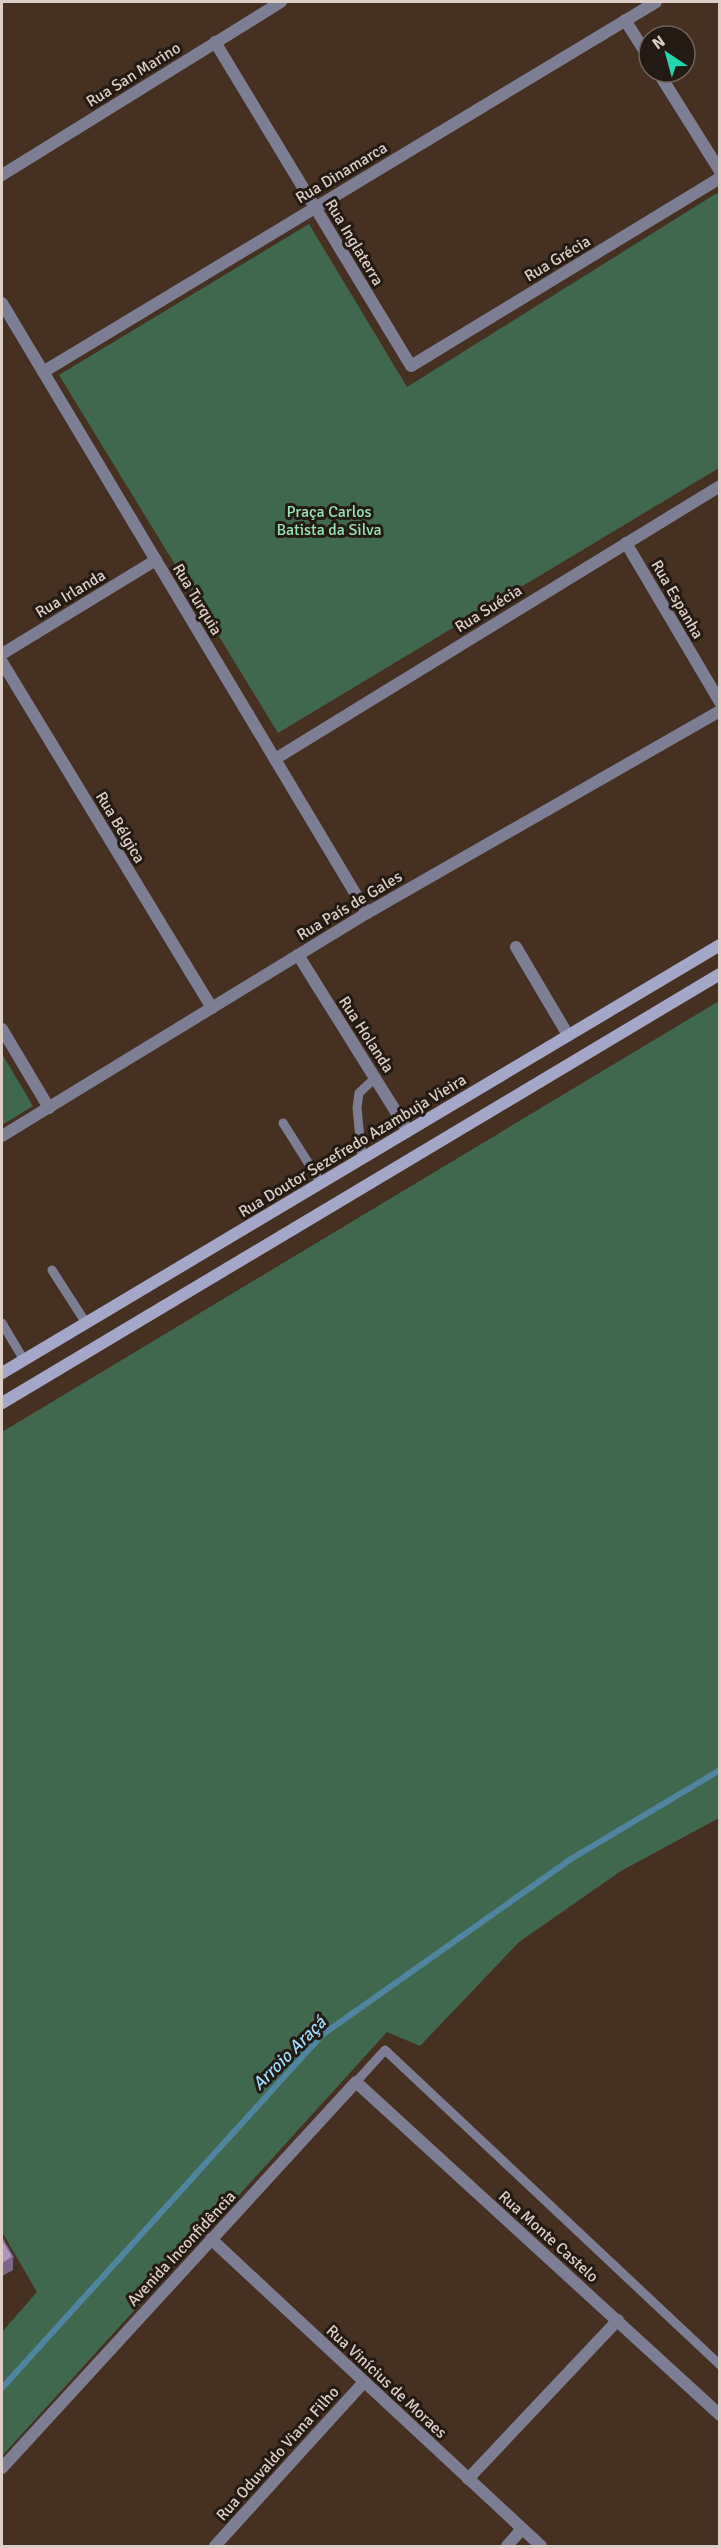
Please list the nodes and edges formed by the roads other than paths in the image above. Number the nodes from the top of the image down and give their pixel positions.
1 (281, 2) edge
2 (656, 2) edge
3 (625, 20) junction
4 (637, 39) edge
5 (215, 42) junction
6 (666, 84) edge
7 (720, 171) edge
8 (2, 175) edge
9 (720, 178) edge
10 (315, 207) junction
11 (2, 303) edge
12 (411, 366) joint
13 (43, 372) junction
14 (720, 486) edge
15 (626, 543) junction
16 (156, 560) junction
17 (2, 654) edge
18 (2, 662) edge
19 (720, 702) edge
20 (720, 711) edge
21 (275, 759) junction
22 (367, 913) junction
23 (720, 945) edge
24 (516, 947) dead end
25 (298, 955) junction
26 (720, 974) edge
27 (212, 1008) junction
28 (2, 1029) edge
29 (568, 1035) junction
30 (376, 1077) junction
31 (49, 1108) junction
32 (283, 1123) dead end
33 (408, 1131) junction
34 (2, 1137) edge
35 (362, 1158) junction
36 (321, 1183) junction
37 (52, 1270) dead end
38 (86, 1323) junction
39 (3, 1328) edge
40 (24, 1360) junction
41 (2, 1373) edge
42 (2, 1403) edge
43 (385, 2050) joint
44 (356, 2082) junction
45 (212, 2239) junction
46 (618, 2320) junction
47 (720, 2365) edge
48 (364, 2382) junction
49 (720, 2415) edge
50 (2, 2468) edge
51 (468, 2479) junction
52 (522, 2529) junction
53 (215, 2547) edge
54 (507, 2547) edge
55 (541, 2547) edge

1 - 5 street, Rua San Marino
2 - 3 street, Rua Dinamarca
3 - 4 street
3 - 10 street, Rua Dinamarca
5 - 8 street, Rua San Marino
5 - 10 street, Rua Inglaterra
6 - 7 street
9 - 12 street, Rua Grécia
10 - 12 street, Rua Inglaterra
10 - 13 street, Rua Dinamarca
11 - 13 street, Rua Turquia
13 - 16 street, Rua Turquia
14 - 15 street, Rua Suécia
15 - 19 street, Rua Espanha
15 - 21 street, Rua Suécia
16 - 17 street, Rua Irlanda
16 - 21 street, Rua Turquia
18 - 27 street, Rua Bélgica
20 - 22 street, Rua País de Gales
21 - 22 street, Rua Turquia
22 - 25 street, Rua País de Gales
23 - 29 main road, Rua Doutor Sezefredo Azambuja Vieira
24 - 29 street
25 - 27 street, Rua País de Gales
25 - 30 street, Rua Holanda
26 - 42 main road
27 - 31 street, Rua País de Gales
28 - 31 street
29 - 33 main road, Rua Doutor Sezefredo Azambuja Vieira
30 - 33 street, Rua Holanda
30 - 35 lane
31 - 34 street, Rua País de Gales
32 - 36 lane
33 - 35 main road, Rua Doutor Sezefredo Azambuja Vieira
35 - 36 main road, Rua Doutor Sezefredo Azambuja Vieira
36 - 38 main road, Rua Doutor Sezefredo Azambuja Vieira
37 - 38 lane
38 - 40 main road, Rua Doutor Sezefredo Azambuja Vieira
39 - 40 lane
40 - 41 main road, Rua Doutor Sezefredo Azambuja Vieira
43 - 44 lane, Avenida Inconfidência
43 - 47 lane, Rua Monte Castelo
44 - 45 street, Avenida Inconfidência
44 - 46 street, Rua Monte Castelo
45 - 48 street, Rua Vinícius de Moraes
45 - 50 street, Avenida Inconfidência
46 - 49 street, Rua Monte Castelo
46 - 51 street
48 - 51 street, Rua Vinícius de Moraes
48 - 53 street, Rua Oduvaldo Viana Filho
51 - 52 street, Rua Vinícius de Moraes
52 - 54 street
52 - 55 street, Rua Vinícius de Moraes

